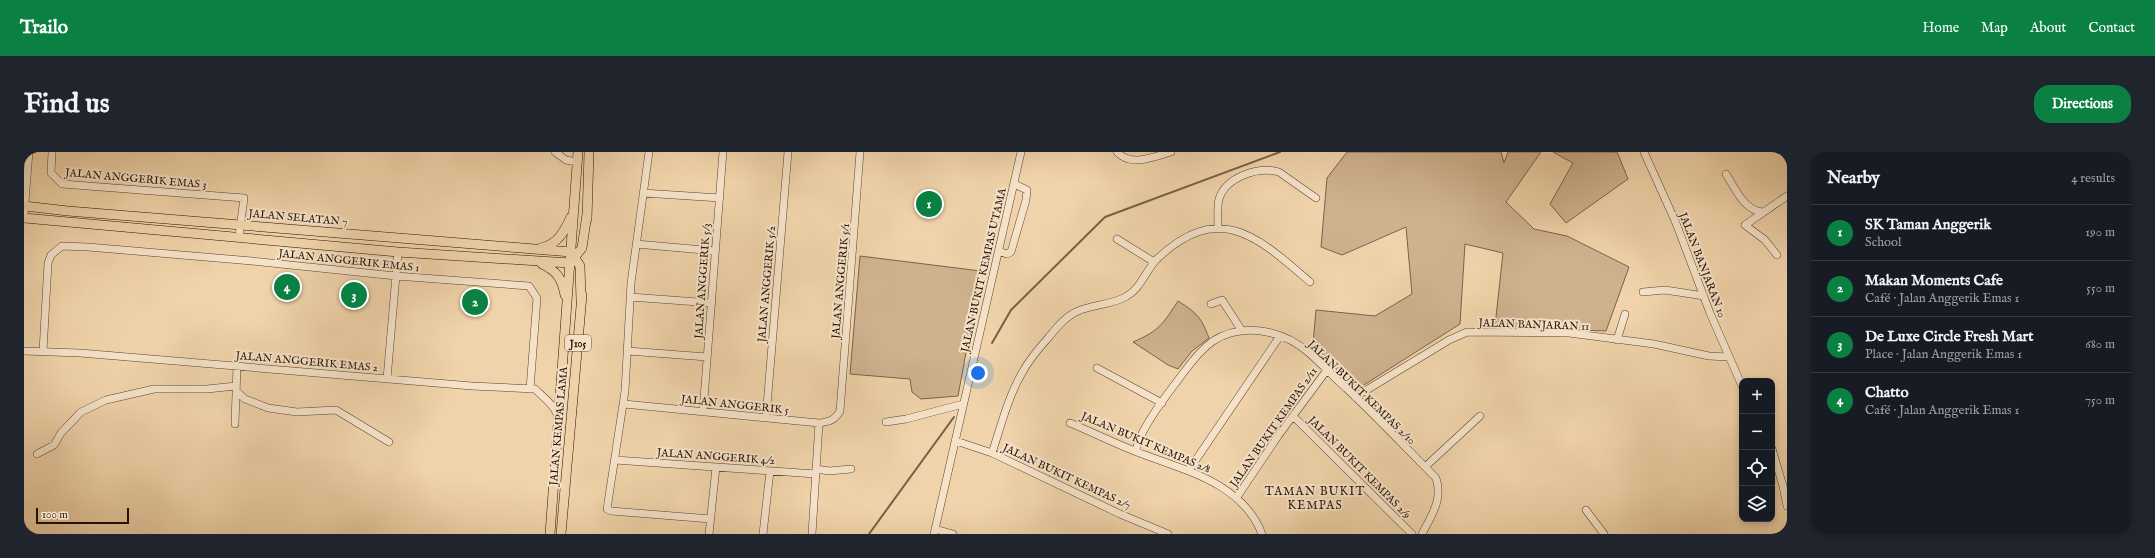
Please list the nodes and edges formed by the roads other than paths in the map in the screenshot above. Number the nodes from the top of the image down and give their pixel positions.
1 (29, 152) edge
2 (52, 152) edge
3 (555, 152) edge
4 (578, 152) edge
5 (589, 152) edge
6 (649, 152) edge
7 (723, 152) edge
8 (788, 152) edge
9 (860, 152) edge
10 (1021, 152) edge
11 (1117, 152) edge
12 (1171, 152) edge
13 (1644, 152) edge
14 (577, 162) junction
15 (1726, 174) dead end
16 (1014, 184) junction
17 (643, 193) junction
18 (1787, 196) edge
19 (720, 198) junction
20 (1316, 198) dead end
21 (24, 206) edge
22 (573, 212) junction
23 (1763, 212) junction
24 (24, 214) edge
25 (587, 214) junction
26 (24, 218) edge
27 (241, 224) junction
28 (1218, 227) junction
29 (239, 236) junction
30 (1117, 239) dead end
31 (636, 244) junction
32 (533, 249) junction
33 (716, 251) junction
34 (998, 251) junction
35 (398, 252) junction
36 (1777, 255) dead end
37 (572, 258) junction
38 (536, 262) junction
39 (1154, 262) junction
40 (396, 276) junction
41 (1310, 282) dead end
42 (1643, 292) dead end
43 (1704, 296) junction
44 (630, 297) junction
45 (581, 301) junction
46 (712, 303) junction
47 (1211, 304) dead end
48 (568, 308) junction
49 (1625, 314) dead end
50 (1242, 330) junction
51 (1280, 336) junction
52 (1617, 340) junction
53 (24, 351) edge
54 (43, 351) junction
55 (628, 351) junction
56 (1728, 357) junction
57 (707, 358) junction
58 (237, 366) junction
59 (1097, 368) dead end
60 (1327, 370) junction
61 (387, 379) junction
62 (1739, 380) edge
63 (236, 389) junction
64 (530, 389) junction
65 (1355, 397) junction
66 (1162, 403) junction
67 (624, 404) junction
68 (963, 404) junction
69 (703, 412) junction
70 (1293, 416) junction
71 (1480, 416) dead end
72 (766, 418) junction
73 (886, 422) dead end
74 (1070, 422) dead end
75 (819, 423) junction
76 (235, 424) dead end
77 (559, 433) junction
78 (956, 441) junction
79 (389, 442) dead end
80 (1772, 450) edge
81 (1136, 451) junction
82 (992, 453) junction
83 (37, 454) dead end
84 (615, 460) junction
85 (716, 467) junction
86 (1425, 467) junction
87 (851, 469) dead end
88 (1189, 470) junction
89 (770, 471) junction
90 (816, 472) junction
91 (1237, 497) junction
92 (1787, 506) edge
93 (1586, 510) dead end
94 (711, 519) junction
95 (935, 531) edge
96 (550, 534) edge
97 (561, 534) edge
98 (710, 534) edge
99 (764, 534) edge
100 (812, 534) edge
101 (953, 534) edge
102 (1168, 534) edge
103 (1262, 534) edge
104 (1412, 534) edge
105 (1422, 534) edge
106 (1604, 534) edge

1 - 21 street
2 - 27 street, JALAN ANGGERIK EMAS 3
3 - 14 street
4 - 14 main road, JALAN KEMPAS LAMA / J105
5 - 25 main road, JALAN KEMPAS LAMA / J105
6 - 17 street
7 - 19 street, JALAN ANGGERIK 5/3
8 - 72 street, JALAN ANGGERIK 5/2
9 - 75 street, JALAN ANGGERIK 5/1
10 - 16 street, JALAN BUKIT KEMPAS UTAMA
11 - 12 street
13 - 43 street, JALAN BANJARAN 10
14 - 22 main road, JALAN KEMPAS LAMA / J105
15 - 23 street
16 - 34 street, JALAN BUKIT KEMPAS UTAMA
16 - 34 street
17 - 19 street
17 - 31 street
18 - 23 street
19 - 33 street, JALAN ANGGERIK 5/3
20 - 28 street
21 - 24 street
21 - 27 main road, JALAN SELATAN 7
22 - 32 main road
22 - 37 main road, JALAN KEMPAS LAMA / J105
23 - 36 street
25 - 37 main road
25 - 45 main road, JALAN KEMPAS LAMA / J105
26 - 29 main road
27 - 29 street
27 - 32 main road, JALAN SELATAN 7
28 - 39 street
28 - 41 street
29 - 35 main road
30 - 39 street
31 - 33 street
31 - 44 street
32 - 37 main road, JALAN SELATAN 7
33 - 46 street, JALAN ANGGERIK 5/3
34 - 68 street, JALAN BUKIT KEMPAS UTAMA
35 - 38 main road
35 - 40 street
37 - 38 main road
37 - 45 main road
37 - 48 main road, JALAN KEMPAS LAMA / J105
38 - 48 main road
39 - 82 street
40 - 54 street, JALAN ANGGERIK EMAS 1
40 - 61 street
40 - 64 street, JALAN ANGGERIK EMAS 1
42 - 43 street
43 - 56 street, JALAN BANJARAN 10
44 - 46 street
44 - 55 street
45 - 97 main road, JALAN KEMPAS LAMA / J105
46 - 57 street, JALAN ANGGERIK 5/3
47 - 50 street
48 - 77 main road, JALAN KEMPAS LAMA / J105
49 - 52 street
50 - 51 street, JALAN BUKIT KEMPAS 2/10
50 - 66 street, JALAN BUKIT KEMPAS 2/10
51 - 60 street, JALAN BUKIT KEMPAS 2/10
51 - 88 street
52 - 56 street, JALAN BANJARAN 11
52 - 65 street, JALAN BANJARAN 11
53 - 54 street, JALAN ANGGERIK EMAS 2
54 - 58 street, JALAN ANGGERIK EMAS 2
55 - 57 street
55 - 67 street
56 - 62 street, JALAN BANJARAN 10
57 - 69 street, JALAN ANGGERIK 5/3
58 - 61 street, JALAN ANGGERIK EMAS 2
58 - 63 street
59 - 66 street
60 - 65 street, JALAN BUKIT KEMPAS 2/10
60 - 70 street, JALAN BUKIT KEMPAS 2/11
61 - 64 street, JALAN ANGGERIK EMAS 2
63 - 76 street
63 - 79 street
63 - 83 street
64 - 77 street
65 - 86 street, JALAN BUKIT KEMPAS 2/10
66 - 81 street, JALAN BUKIT KEMPAS 2/10
67 - 69 street, JALAN ANGGERIK 5
67 - 84 street
68 - 73 street
68 - 78 street, JALAN BUKIT KEMPAS UTAMA
69 - 72 street, JALAN ANGGERIK 5
70 - 91 street, JALAN BUKIT KEMPAS 2/11
70 - 104 street, JALAN BUKIT KEMPAS 2/9
71 - 86 street
72 - 75 street, JALAN ANGGERIK 5
74 - 81 street, JALAN BUKIT KEMPAS 2/8
75 - 90 street
77 - 96 main road, JALAN KEMPAS LAMA / J105
78 - 82 street, JALAN BUKIT KEMPAS 2/7
78 - 95 street, JALAN BUKIT KEMPAS UTAMA
80 - 92 street
81 - 88 street, JALAN BUKIT KEMPAS 2/8
82 - 102 street, JALAN BUKIT KEMPAS 2/7
84 - 85 street, JALAN ANGGERIK 4/2
84 - 94 street
85 - 89 street, JALAN ANGGERIK 4/2
85 - 94 street
86 - 105 street, JALAN BUKIT KEMPAS 2/10
87 - 90 street, JALAN ANGGERIK 4/2
88 - 91 street, JALAN BUKIT KEMPAS 2/8
89 - 90 street, JALAN ANGGERIK 4/2
89 - 99 street
90 - 100 street
91 - 103 street, JALAN BUKIT KEMPAS 2/8
93 - 106 street
94 - 98 street
95 - 101 street

